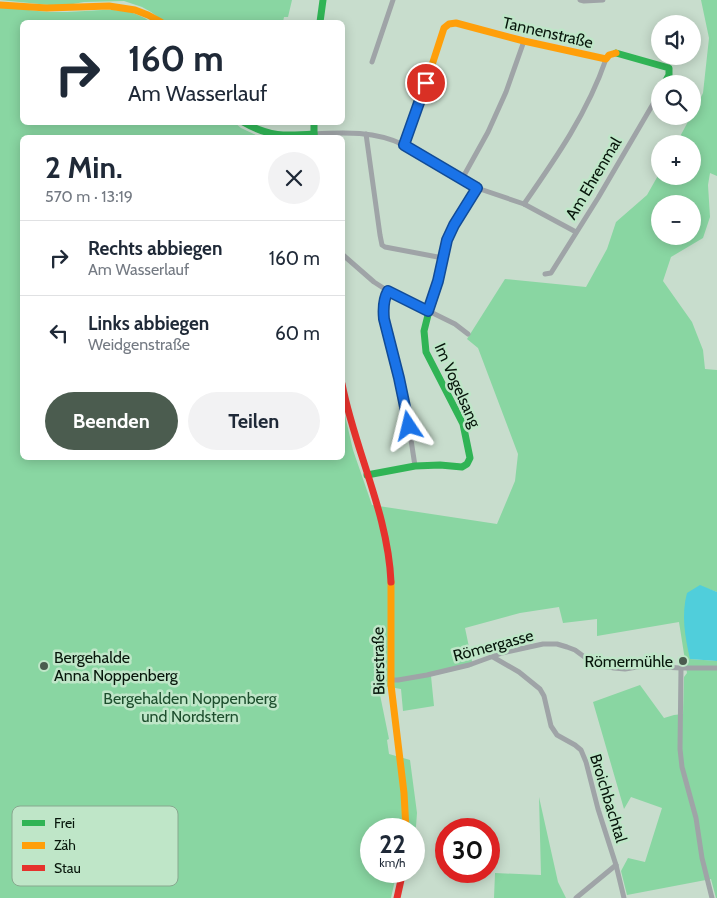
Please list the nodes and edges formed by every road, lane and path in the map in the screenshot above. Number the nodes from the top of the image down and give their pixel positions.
1 (323, 0) edge
2 (393, 0) edge
3 (580, 0) edge
4 (603, 0) edge
5 (0, 5) edge
6 (158, 20) edge
7 (320, 20) edge
8 (524, 41) junction
9 (606, 59) junction
10 (372, 62) dead end
11 (669, 75) edge
12 (651, 107) edge
13 (247, 125) edge
14 (366, 134) junction
15 (273, 135) edge
16 (324, 135) edge
17 (404, 145) junction
18 (462, 179) junction
19 (477, 188) junction
20 (524, 204) junction
21 (576, 232) junction
22 (345, 257) edge
23 (443, 258) junction
24 (545, 274) dead end
25 (388, 291) junction
26 (428, 311) junction
27 (468, 334) dead end
28 (345, 398) edge
29 (415, 466) junction
30 (367, 475) junction
31 (493, 657) junction
32 (681, 668) junction
33 (717, 668) edge
34 (391, 680) junction
35 (405, 818) edge
36 (616, 865) junction
37 (400, 883) edge
38 (397, 898) edge
39 (576, 898) edge
40 (624, 898) edge
41 (712, 898) edge

1 - 7 street
2 - 10 street
3 - 4 street
5 - 6 street
8 - 9 street, Tannenstraße
8 - 17 street, Tannenstraße
8 - 18 street
9 - 11 street, Tannenstraße
9 - 20 street
12 - 21 street, Am Ehrenmal
13 - 15 street
14 - 16 street
14 - 17 street
14 - 23 street
17 - 18 street
18 - 19 street
19 - 20 street
19 - 23 street, Im Vogelsang
20 - 21 street
21 - 24 street, Am Ehrenmal
22 - 25 street
23 - 26 street, Im Vogelsang
25 - 26 street
25 - 29 street
26 - 27 street
26 - 29 street, Im Vogelsang
28 - 30 street, Bierstraße
29 - 30 street
30 - 34 street, Bierstraße
31 - 32 street, Römergasse
31 - 34 street, Römergasse
31 - 36 street, Broichbachtal
32 - 33 street, Römergasse
32 - 41 street
34 - 35 street, Bierstraße
36 - 39 street
36 - 40 street, Broichbachtal
37 - 38 street

